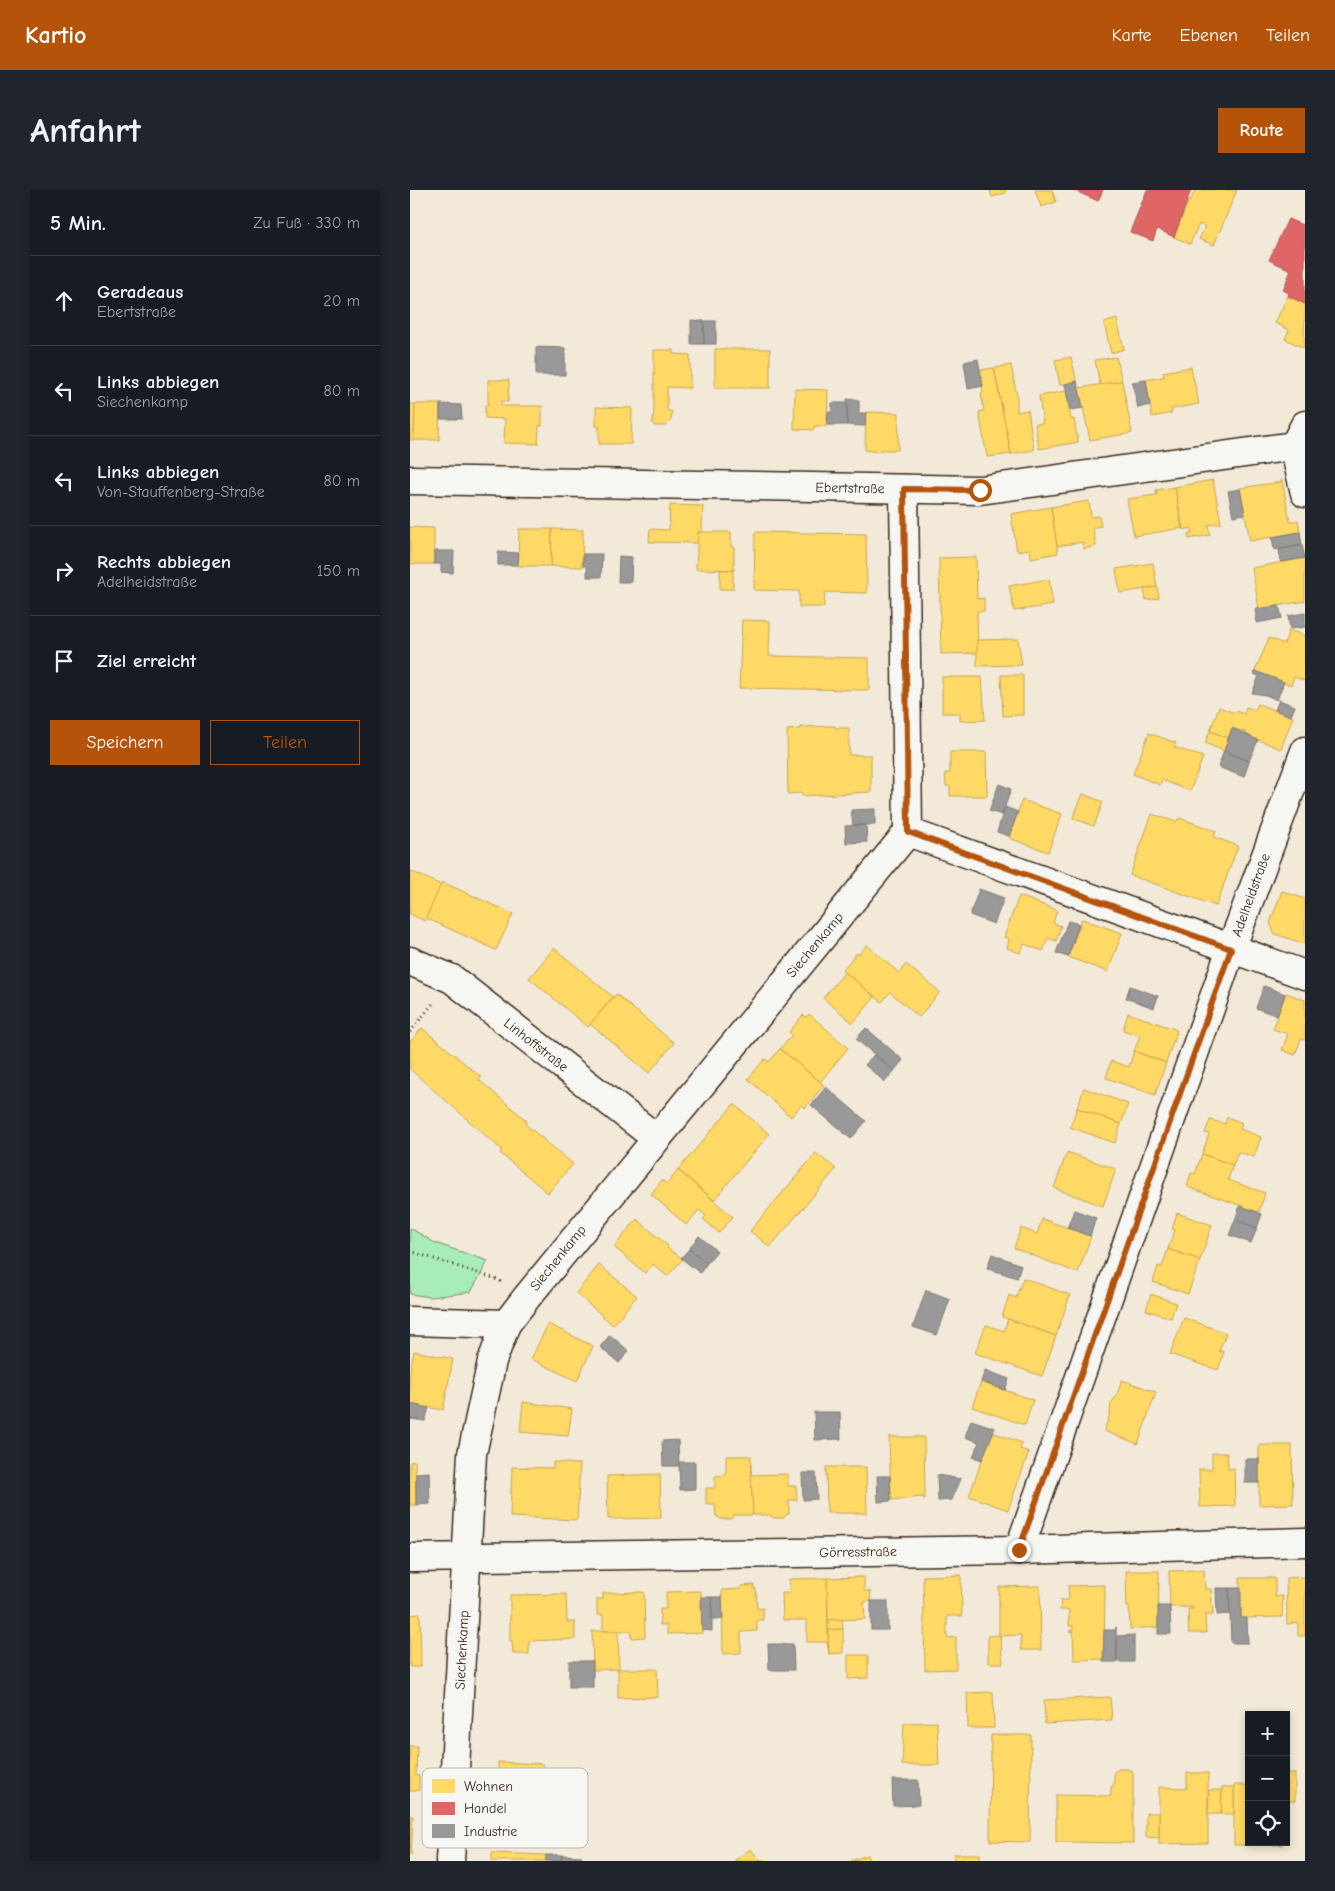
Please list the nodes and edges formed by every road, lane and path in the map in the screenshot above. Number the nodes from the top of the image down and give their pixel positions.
1 (1300, 436) edge
2 (410, 480) edge
3 (904, 489) junction
4 (1305, 492) edge
5 (1305, 751) edge
6 (908, 832) junction
7 (1231, 949) junction
8 (410, 961) edge
9 (1305, 975) edge
10 (452, 980) junction
11 (410, 1032) edge
12 (656, 1138) junction
13 (410, 1251) edge
14 (527, 1297) junction
15 (410, 1321) edge
16 (506, 1324) junction
17 (1305, 1542) edge
18 (1019, 1550) junction
19 (467, 1557) junction
20 (410, 1558) edge
21 (455, 1768) edge
22 (451, 1848) edge
23 (450, 1861) edge

1 - 3 street, Ebertstraße
1 - 4 street
2 - 3 street, Ebertstraße
3 - 6 street
5 - 7 street, Adelheidstraße
6 - 7 street
6 - 12 street, Siechenkamp
7 - 9 street
7 - 18 street, Adelheidstraße
8 - 10 street, Linhoffstraße
10 - 11 path
10 - 12 street, Linhoffstraße
12 - 14 street, Siechenkamp
13 - 14 path
14 - 16 street, Siechenkamp
15 - 16 street
16 - 19 street, Siechenkamp
17 - 18 street, Görresstraße
18 - 19 street, Görresstraße
19 - 20 street, Görresstraße
19 - 21 street, Siechenkamp
22 - 23 street, Siechenkamp

